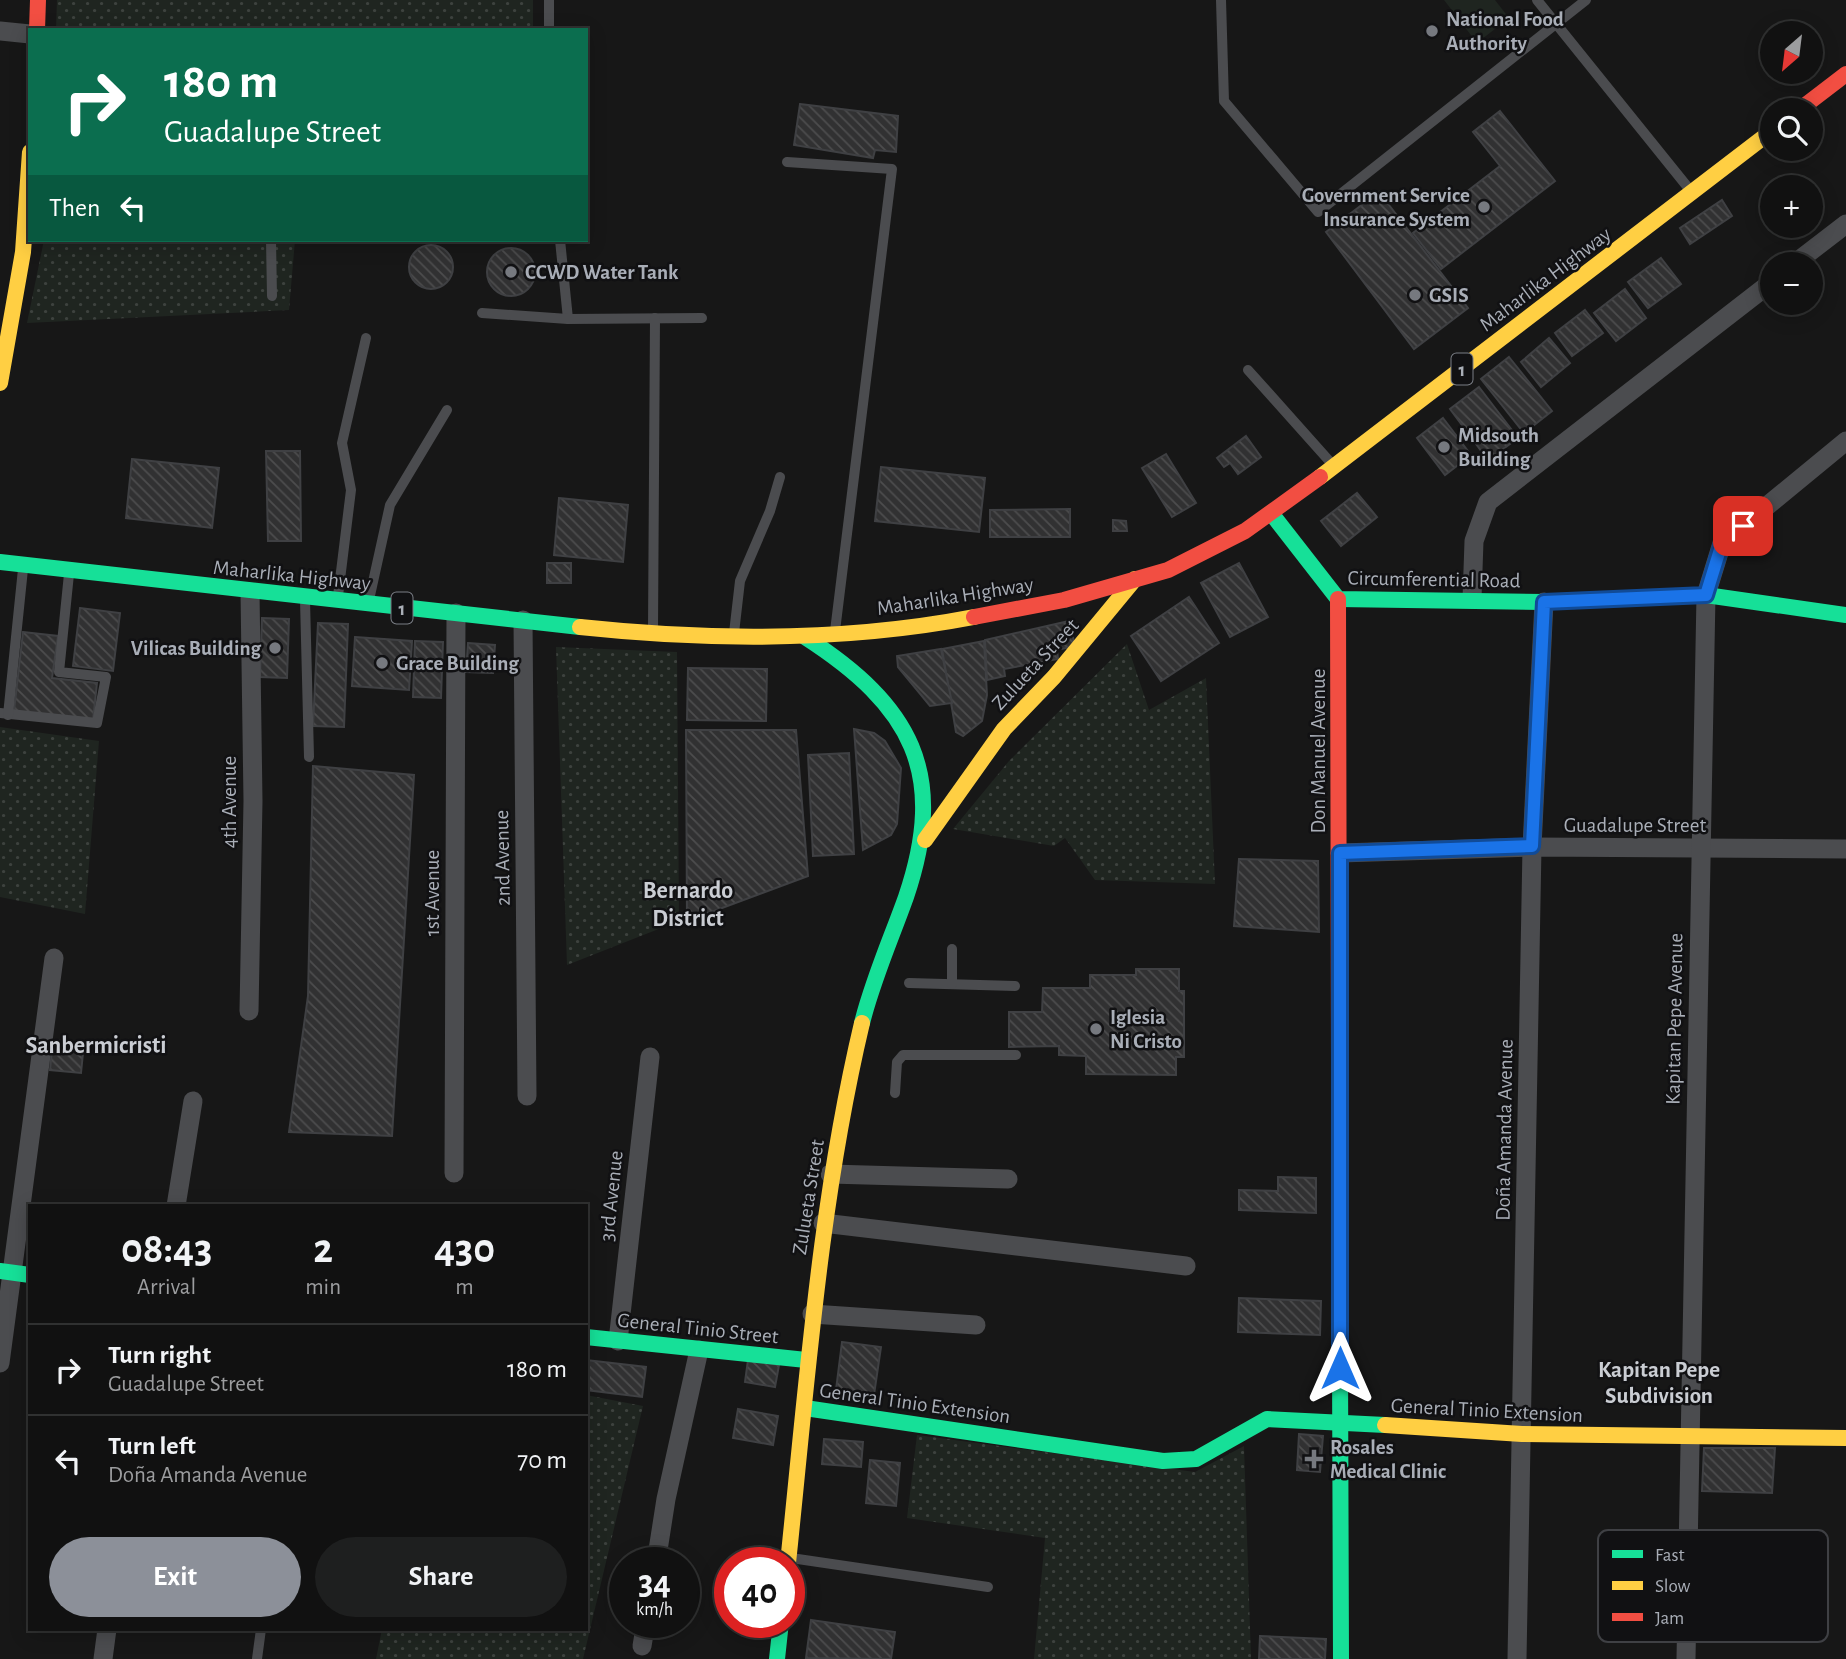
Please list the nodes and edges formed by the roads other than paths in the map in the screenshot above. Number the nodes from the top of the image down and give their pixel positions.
1 (37, 0) edge
2 (549, 0) edge
3 (1221, 0) edge
4 (1537, 0) edge
5 (1586, 0) edge
6 (1555, 24) junction
7 (37, 28) edge
8 (549, 28) edge
9 (0, 31) edge
10 (28, 34) edge
11 (1846, 74) edge
12 (1815, 98) edge
13 (1760, 141) edge
14 (787, 162) dead end
15 (1692, 192) junction
16 (28, 219) edge
17 (1846, 224) edge
18 (271, 242) edge
19 (560, 242) edge
20 (1810, 252) edge
21 (1760, 291) edge
22 (272, 296) dead end
23 (482, 313) dead end
24 (655, 318) junction
25 (702, 318) dead end
26 (568, 319) junction
27 (366, 338) dead end
28 (1248, 370) dead end
29 (0, 383) edge
30 (447, 410) dead end
31 (1846, 441) edge
32 (1335, 467) junction
33 (780, 477) dead end
34 (1271, 513) junction
35 (0, 562) edge
36 (23, 564) junction
37 (70, 571) junction
38 (1135, 579) junction
39 (250, 592) junction
40 (1706, 595) junction
41 (305, 597) junction
42 (1338, 599) junction
43 (1472, 599) junction
44 (337, 600) junction
45 (1544, 602) junction
46 (369, 604) junction
47 (456, 613) junction
48 (1846, 615) edge
49 (523, 620) junction
50 (653, 633) junction
51 (733, 636) junction
52 (835, 636) junction
53 (805, 638) junction
54 (4, 714) edge
55 (309, 757) dead end
56 (1532, 846) junction
57 (920, 848) junction
58 (1699, 848) junction
59 (1846, 849) edge
60 (1340, 853) junction
61 (952, 949) dead end
62 (54, 958) dead end
63 (909, 983) dead end
64 (952, 984) junction
65 (1015, 986) dead end
66 (249, 1011) dead end
67 (1016, 1055) dead end
68 (650, 1057) dead end
69 (895, 1093) dead end
70 (527, 1096) dead end
71 (193, 1101) dead end
72 (454, 1173) dead end
73 (830, 1174) junction
74 (1008, 1179) dead end
75 (176, 1204) edge
76 (823, 1223) junction
77 (1186, 1266) dead end
78 (15, 1273) edge
79 (812, 1314) junction
80 (976, 1325) dead end
81 (588, 1337) edge
82 (618, 1341) junction
83 (699, 1350) junction
84 (806, 1360) junction
85 (0, 1363) edge
86 (804, 1408) junction
87 (1340, 1424) junction
88 (1522, 1434) junction
89 (1690, 1437) junction
90 (1846, 1438) edge
91 (1688, 1530) edge
92 (658, 1547) edge
93 (789, 1547) edge
94 (805, 1562) edge
95 (988, 1587) dead end
96 (107, 1631) edge
97 (261, 1631) edge
98 (643, 1638) edge
99 (779, 1638) edge
100 (642, 1646) dead end
101 (103, 1659) edge
102 (257, 1659) edge
103 (777, 1659) edge
104 (1341, 1659) edge
105 (1517, 1659) edge

1 - 7 main road
2 - 8 lane
3 - 6 lane
4 - 6 lane
5 - 6 lane
6 - 15 lane
9 - 10 street
11 - 12 main road
13 - 15 main road, Maharlika Highway / 1
14 - 52 lane
15 - 32 main road, Maharlika Highway / 1
16 - 29 main road
17 - 20 street
18 - 22 lane
19 - 26 lane
21 - 43 street
23 - 26 lane
24 - 25 lane
24 - 26 lane
24 - 50 lane
27 - 44 lane
28 - 32 lane
30 - 46 lane
31 - 40 street, Kapitan Pepe Avenue
32 - 34 main road, Maharlika Highway / 1
33 - 51 lane
34 - 38 main road, Maharlika Highway / 1
34 - 42 main road, Circumferential Road
35 - 36 main road, Maharlika Highway / 1
36 - 37 main road, Maharlika Highway / 1
36 - 54 lane
37 - 39 main road, Maharlika Highway / 1
37 - 54 lane
38 - 52 main road, Maharlika Highway / 1
38 - 57 main road, Zulueta Street
39 - 41 main road, Maharlika Highway / 1
39 - 66 street, 4th Avenue
40 - 45 main road, Circumferential Road
40 - 48 main road, Circumferential Road
40 - 58 street, Kapitan Pepe Avenue
41 - 44 main road, Maharlika Highway / 1
41 - 55 lane
42 - 43 main road, Circumferential Road
42 - 60 main road, Don Manuel Avenue
43 - 45 main road, Circumferential Road
44 - 46 main road, Maharlika Highway / 1
45 - 56 street, Doña Amanda Avenue
46 - 47 main road, Maharlika Highway / 1
47 - 49 main road, Maharlika Highway / 1
47 - 72 street, 1st Avenue
49 - 50 main road, Maharlika Highway / 1
49 - 70 street, 2nd Avenue
50 - 51 main road, Maharlika Highway / 1
51 - 53 main road, Maharlika Highway / 1
52 - 53 main road, Maharlika Highway / 1
53 - 57 main road, Zulueta Street
56 - 58 street, Guadalupe Street
56 - 60 street, Guadalupe Street
56 - 88 street, Doña Amanda Avenue
57 - 73 main road, Zulueta Street
58 - 59 street, Guadalupe Street
58 - 89 street, Kapitan Pepe Avenue
60 - 87 main road, Don Manuel Avenue
61 - 64 lane
62 - 78 street
63 - 64 lane
64 - 65 lane
67 - 69 lane
68 - 82 street, 3rd Avenue
71 - 75 street
73 - 74 street
73 - 76 main road, Zulueta Street
76 - 77 street
76 - 79 main road, Zulueta Street
78 - 85 street
79 - 80 street
79 - 84 main road, Zulueta Street
81 - 82 main road, General Tinio Street
82 - 83 main road, General Tinio Street
83 - 84 main road, General Tinio Street
83 - 92 street
84 - 86 main road, Zulueta Street
86 - 87 main road, General Tinio Extension
86 - 93 main road, Zulueta Street
87 - 88 main road, General Tinio Extension
87 - 104 main road, Don Manuel Avenue
88 - 89 main road, General Tinio Extension
88 - 105 street, Doña Amanda Avenue
89 - 90 main road, General Tinio Extension
89 - 91 street, Kapitan Pepe Avenue
94 - 95 lane
96 - 101 street
97 - 102 lane
98 - 100 street
99 - 103 main road

